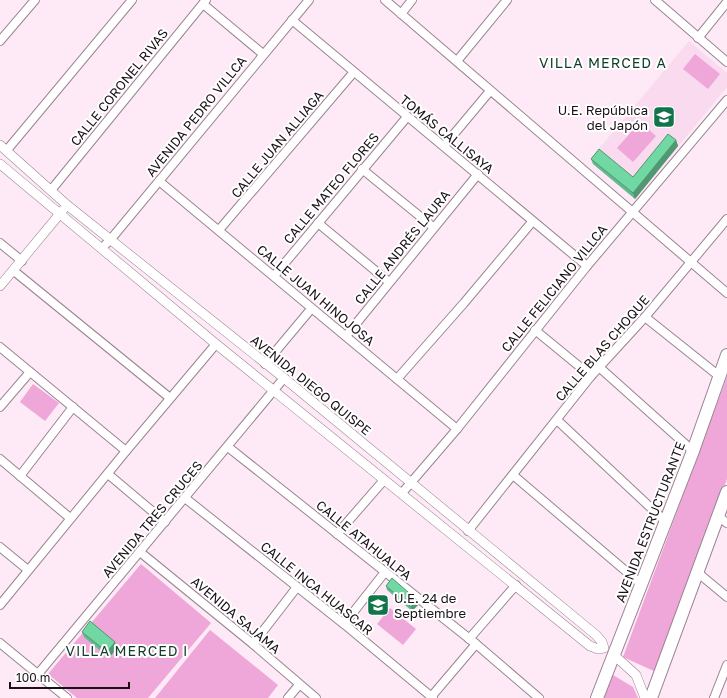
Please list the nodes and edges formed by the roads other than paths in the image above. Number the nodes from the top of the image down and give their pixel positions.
1 (34, 0) edge
2 (132, 0) edge
3 (309, 0) edge
4 (384, 0) edge
5 (412, 0) edge
6 (507, 0) edge
7 (655, 0) edge
8 (204, 2) edge
9 (727, 2) edge
10 (401, 14) junction
11 (292, 20) junction
12 (698, 38) junction
13 (0, 41) edge
14 (263, 54) junction
15 (457, 61) junction
16 (727, 62) edge
17 (353, 73) junction
18 (490, 91) junction
19 (727, 100) edge
20 (407, 117) junction
21 (444, 146) junction
22 (3, 148) edge
23 (0, 164) edge
24 (362, 169) junction
25 (478, 174) junction
26 (159, 181) junction
27 (52, 189) junction
28 (67, 205) junction
29 (632, 212) junction
30 (60, 214) junction
31 (727, 219) edge
32 (532, 222) junction
33 (318, 223) junction
34 (433, 228) junction
35 (220, 230) junction
36 (111, 239) junction
37 (0, 243) edge
38 (102, 248) junction
39 (22, 261) junction
40 (691, 262) junction
41 (587, 266) junction
42 (14, 270) junction
43 (274, 276) junction
44 (389, 282) junction
45 (0, 286) edge
46 (727, 293) edge
47 (311, 309) junction
48 (645, 317) junction
49 (535, 330) junction
50 (346, 336) junction
51 (216, 344) junction
52 (0, 347) edge
53 (727, 355) edge
54 (265, 364) junction
55 (599, 367) junction
56 (30, 372) junction
57 (591, 376) junction
58 (719, 376) junction
59 (284, 378) junction
60 (397, 379) junction
61 (274, 391) junction
62 (170, 398) junction
63 (0, 407) edge
64 (73, 407) junction
65 (557, 420) junction
66 (457, 429) junction
67 (228, 447) junction
68 (693, 450) junction
69 (126, 451) junction
70 (0, 459) edge
71 (108, 474) junction
72 (513, 475) junction
73 (20, 476) junction
74 (384, 480) junction
75 (410, 484) junction
76 (727, 492) edge
77 (402, 493) junction
78 (184, 498) junction
79 (70, 518) junction
80 (722, 520) edge
81 (165, 522) junction
82 (666, 522) junction
83 (468, 531) junction
84 (337, 534) junction
85 (0, 547) edge
86 (140, 552) junction
87 (28, 570) junction
88 (385, 572) junction
89 (697, 572) junction
90 (516, 584) junction
91 (642, 584) junction
92 (297, 587) junction
93 (727, 597) edge
94 (0, 605) edge
95 (344, 624) junction
96 (472, 642) junction
97 (0, 643) edge
98 (253, 644) junction
99 (604, 648) junction
100 (614, 655) junction
101 (727, 665) edge
102 (38, 674) junction
103 (299, 685) junction
104 (428, 696) edge
105 (67, 698) edge
106 (288, 698) edge
107 (316, 698) edge
108 (539, 698) edge
109 (597, 698) edge
110 (645, 698) edge
111 (651, 698) edge
112 (714, 698) edge

1 - 13 street
2 - 22 street
3 - 11 street, AVENIDA PEDRO VILLCA
4 - 10 street
5 - 10 street
6 - 15 street
7 - 12 street
8 - 14 street
8 - 27 street, CALLE CORONEL RIVAS
9 - 12 street
10 - 15 street
11 - 14 street, AVENIDA PEDRO VILLCA
11 - 17 street, TOMÁS CALLISAYA
12 - 16 street
14 - 26 street, AVENIDA PEDRO VILLCA
15 - 18 street
17 - 20 street, TOMÁS CALLISAYA
17 - 35 street, CALLE JUAN ALLIAGA
18 - 21 street
18 - 29 street
19 - 29 street, CALLE FELICIANO VILLCA
20 - 21 street, TOMÁS CALLISAYA
20 - 24 street, CALLE MATEO FLORES
21 - 25 street, TOMÁS CALLISAYA
22 - 27 street, AVENIDA DIEGO QUISPE
23 - 30 street, AVENIDA DIEGO QUISPE
24 - 33 street, CALLE MATEO FLORES
24 - 34 street
25 - 32 street, TOMÁS CALLISAYA
25 - 34 street, CALLE ANDRÉS LAURA
26 - 35 street, CALLE JUAN HINOJOSA
26 - 36 street, AVENIDA PEDRO VILLCA
27 - 28 street, AVENIDA DIEGO QUISPE
28 - 30 street
28 - 36 street, AVENIDA DIEGO QUISPE
29 - 40 street
29 - 41 street, CALLE FELICIANO VILLCA
30 - 38 street, AVENIDA DIEGO QUISPE
30 - 39 street
31 - 40 street, CALLE BLAS CHOQUE
32 - 41 street, TOMÁS CALLISAYA
32 - 60 street
33 - 43 street, CALLE MATEO FLORES
33 - 44 street
34 - 44 street, CALLE ANDRÉS LAURA
35 - 43 street, CALLE JUAN HINOJOSA
36 - 38 street, AVENIDA PEDRO VILLCA
36 - 54 street, AVENIDA DIEGO QUISPE
37 - 39 street
38 - 51 street, AVENIDA DIEGO QUISPE
39 - 42 street
40 - 46 street
40 - 48 street, CALLE BLAS CHOQUE
41 - 49 street, CALLE FELICIANO VILLCA
42 - 45 street
42 - 62 street
43 - 47 street, CALLE JUAN HINOJOSA
44 - 50 street, CALLE ANDRÉS LAURA
47 - 50 street, CALLE JUAN HINOJOSA
47 - 54 street
48 - 55 street, CALLE BLAS CHOQUE
48 - 58 street
49 - 57 street
49 - 66 street, CALLE FELICIANO VILLCA
50 - 60 street, CALLE JUAN HINOJOSA
51 - 61 street, AVENIDA DIEGO QUISPE
51 - 62 street
52 - 56 street
53 - 58 main road, AVENIDA ESTRUCTURANTE
54 - 59 street, AVENIDA DIEGO QUISPE
55 - 57 street, CALLE BLAS CHOQUE
55 - 68 street
56 - 63 street
56 - 64 street
57 - 65 street, CALLE BLAS CHOQUE
58 - 68 main road, AVENIDA ESTRUCTURANTE
59 - 61 street, AVENIDA TRES CRUCES
59 - 75 street, AVENIDA DIEGO QUISPE
60 - 66 street, CALLE JUAN HINOJOSA
61 - 67 street, AVENIDA TRES CRUCES
61 - 74 street, AVENIDA DIEGO QUISPE
62 - 69 street
64 - 69 street
64 - 73 street
65 - 72 street, CALLE BLAS CHOQUE
65 - 82 street
66 - 75 street, CALLE FELICIANO VILLCA
67 - 78 street, AVENIDA TRES CRUCES
67 - 84 street, CALLE ATAHUALPA
68 - 82 main road, AVENIDA ESTRUCTURANTE
69 - 71 street
70 - 73 street
71 - 79 street
71 - 81 street
72 - 83 street, CALLE BLAS CHOQUE
72 - 91 street
73 - 79 street
74 - 77 street, AVENIDA DIEGO QUISPE
74 - 84 street
75 - 77 street, CALLE FELICIANO VILLCA
75 - 83 street, AVENIDA DIEGO QUISPE
76 - 80 main road
77 - 90 street, AVENIDA DIEGO QUISPE
78 - 81 street, AVENIDA TRES CRUCES
78 - 92 street, CALLE INCA HUASCAR
79 - 87 street
80 - 89 main road
81 - 86 street, AVENIDA TRES CRUCES
82 - 91 main road, AVENIDA ESTRUCTURANTE
83 - 99 street, AVENIDA DIEGO QUISPE
84 - 88 street, CALLE ATAHUALPA
85 - 87 street
86 - 98 street, AVENIDA SAJAMA
86 - 102 street, AVENIDA TRES CRUCES
87 - 94 street
88 - 95 street
88 - 96 street, CALLE ATAHUALPA
89 - 93 street
89 - 111 main road
90 - 96 street
90 - 99 street, AVENIDA DIEGO QUISPE
91 - 100 main road, AVENIDA ESTRUCTURANTE
92 - 95 street, CALLE INCA HUASCAR
92 - 98 street
95 - 104 street, CALLE INCA HUASCAR
96 - 104 street
96 - 108 street, CALLE ATAHUALPA
97 - 102 street
98 - 103 street, AVENIDA SAJAMA
99 - 100 street, AVENIDA DIEGO QUISPE
100 - 109 main road, AVENIDA ESTRUCTURANTE
100 - 110 street, AVENIDA DIEGO QUISPE
101 - 112 street
102 - 105 street
103 - 106 street
103 - 107 street, AVENIDA SAJAMA

